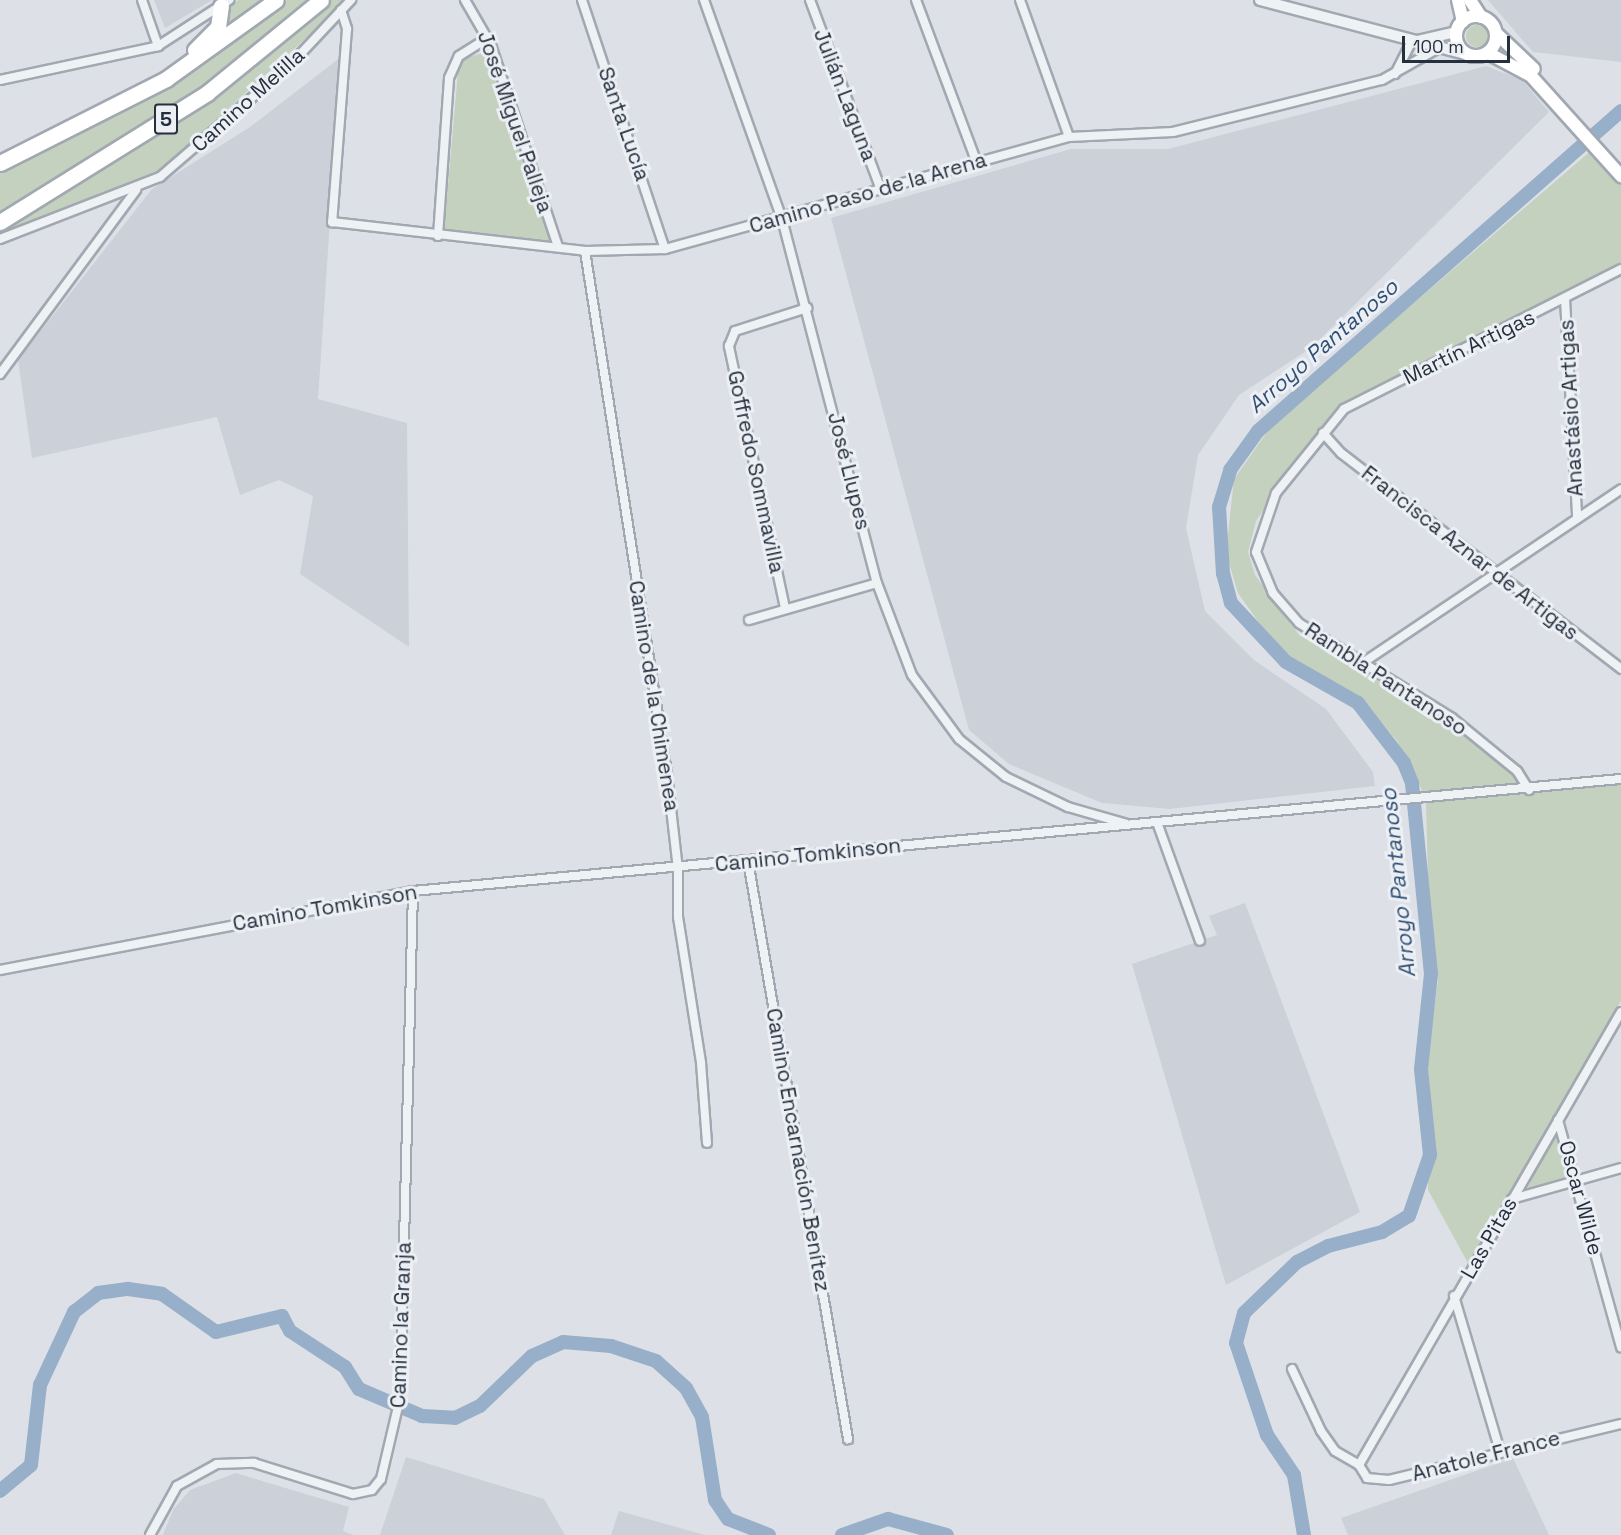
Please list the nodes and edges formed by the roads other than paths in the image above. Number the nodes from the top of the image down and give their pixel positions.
1 (142, 0) edge
2 (276, 0) edge
3 (321, 0) edge
4 (351, 0) edge
5 (465, 0) edge
6 (582, 0) edge
7 (704, 0) edge
8 (810, 0) edge
9 (916, 0) edge
10 (1020, 0) edge
11 (1260, 0) edge
12 (1458, 0) edge
13 (1470, 0) edge
14 (224, 3) edge
15 (341, 10) junction
16 (1482, 17) junction
17 (212, 21) junction
18 (1463, 21) junction
19 (1456, 32) junction
20 (1496, 33) junction
21 (488, 38) junction
22 (1411, 43) junction
23 (1433, 45) junction
24 (158, 46) junction
25 (1488, 53) junction
26 (1469, 55) junction
27 (1394, 74) junction
28 (0, 80) edge
29 (122, 104) junction
30 (1571, 117) junction
31 (1069, 137) junction
32 (0, 163) edge
33 (977, 163) junction
34 (1621, 176) edge
35 (136, 190) junction
36 (881, 190) junction
37 (782, 219) junction
38 (0, 222) edge
39 (438, 236) junction
40 (0, 239) edge
41 (558, 246) junction
42 (665, 249) junction
43 (585, 250) junction
44 (1621, 269) edge
45 (1565, 299) junction
46 (807, 308) junction
47 (0, 374) edge
48 (1323, 433) junction
49 (1621, 489) edge
50 (1577, 517) junction
51 (1497, 573) junction
52 (878, 583) junction
53 (785, 608) junction
54 (749, 620) dead end
55 (1364, 662) junction
56 (1621, 669) edge
57 (1621, 779) edge
58 (1529, 790) junction
59 (1158, 825) junction
60 (1135, 826) junction
61 (748, 861) junction
62 (678, 869) junction
63 (413, 891) junction
64 (1200, 941) dead end
65 (0, 970) edge
66 (1621, 1012) edge
67 (1558, 1120) junction
68 (707, 1143) dead end
69 (1621, 1168) edge
70 (1576, 1179) junction
71 (1512, 1198) junction
72 (1454, 1296) junction
73 (1621, 1347) edge
74 (1293, 1369) dead end
75 (1621, 1424) edge
76 (848, 1439) dead end
77 (1500, 1451) junction
78 (1359, 1465) junction
79 (150, 1535) edge

1 - 24 street
2 - 29 highway, 5
3 - 38 highway, 5
4 - 15 street, Camino Melilla
5 - 21 street, José Miguel Palleja
6 - 42 street, Santa Lucía
7 - 37 street, José Llupes
8 - 36 street, Julián Laguna
9 - 33 street
10 - 31 street
11 - 22 street
12 - 18 main road
13 - 16 main road
14 - 17 highway
15 - 35 street, Camino Melilla
15 - 39 street, Camino Paso de la Arena
16 - 18 main road
16 - 20 main road
17 - 24 street
17 - 29 highway
18 - 19 main road
19 - 23 street
19 - 26 main road
20 - 25 main road
20 - 30 main road
21 - 39 street
21 - 41 street, José Miguel Palleja
22 - 23 street
22 - 27 street
23 - 26 street
23 - 27 street, Camino Paso de la Arena
24 - 28 street
25 - 26 main road
25 - 30 main road
27 - 31 street, Camino Paso de la Arena
29 - 32 highway, 5
30 - 34 main road
31 - 33 street, Camino Paso de la Arena
33 - 36 street, Camino Paso de la Arena
35 - 40 street, Camino Melilla
35 - 47 street, Camino Melilla
36 - 37 street, Camino Paso de la Arena
37 - 42 street, Camino Paso de la Arena
37 - 46 street, José Llupes
39 - 41 street, Camino Paso de la Arena
41 - 43 street, Camino Paso de la Arena
42 - 43 street, Camino Paso de la Arena
43 - 62 street, Camino de la Chimenea
44 - 45 street, Martín Artigas
45 - 48 street, Martín Artigas
45 - 50 street, Anastásio Artigas
46 - 52 street, José Llupes
46 - 53 street, Goffredo Sommavilla
48 - 51 street, Francisca Aznar de Artigas
48 - 55 street, Rambla Pantanoso
49 - 50 street
50 - 51 street
51 - 55 street
51 - 56 street, Francisca Aznar de Artigas
52 - 53 street
52 - 60 street, José Llupes
53 - 54 street
55 - 58 street, Rambla Pantanoso
57 - 58 street, Camino Tomkinson
58 - 59 street, Camino Tomkinson
59 - 60 street, Camino Tomkinson
59 - 64 street
60 - 61 street, Camino Tomkinson
61 - 62 street, Camino Tomkinson
61 - 76 street, Camino Encarnación Benítez
62 - 63 street, Camino Tomkinson
62 - 68 street, Camino de la Chimenea
63 - 65 street, Camino Tomkinson
63 - 79 street, Camino la Granja
66 - 67 street, Las Pitas
67 - 70 street, Oscar Wilde
67 - 71 street, Las Pitas
69 - 70 street
70 - 71 street
70 - 73 street, Oscar Wilde
71 - 72 street, Las Pitas
72 - 77 street
72 - 78 street, Las Pitas
74 - 78 street
75 - 77 street, Anatole France
77 - 78 street, Anatole France

